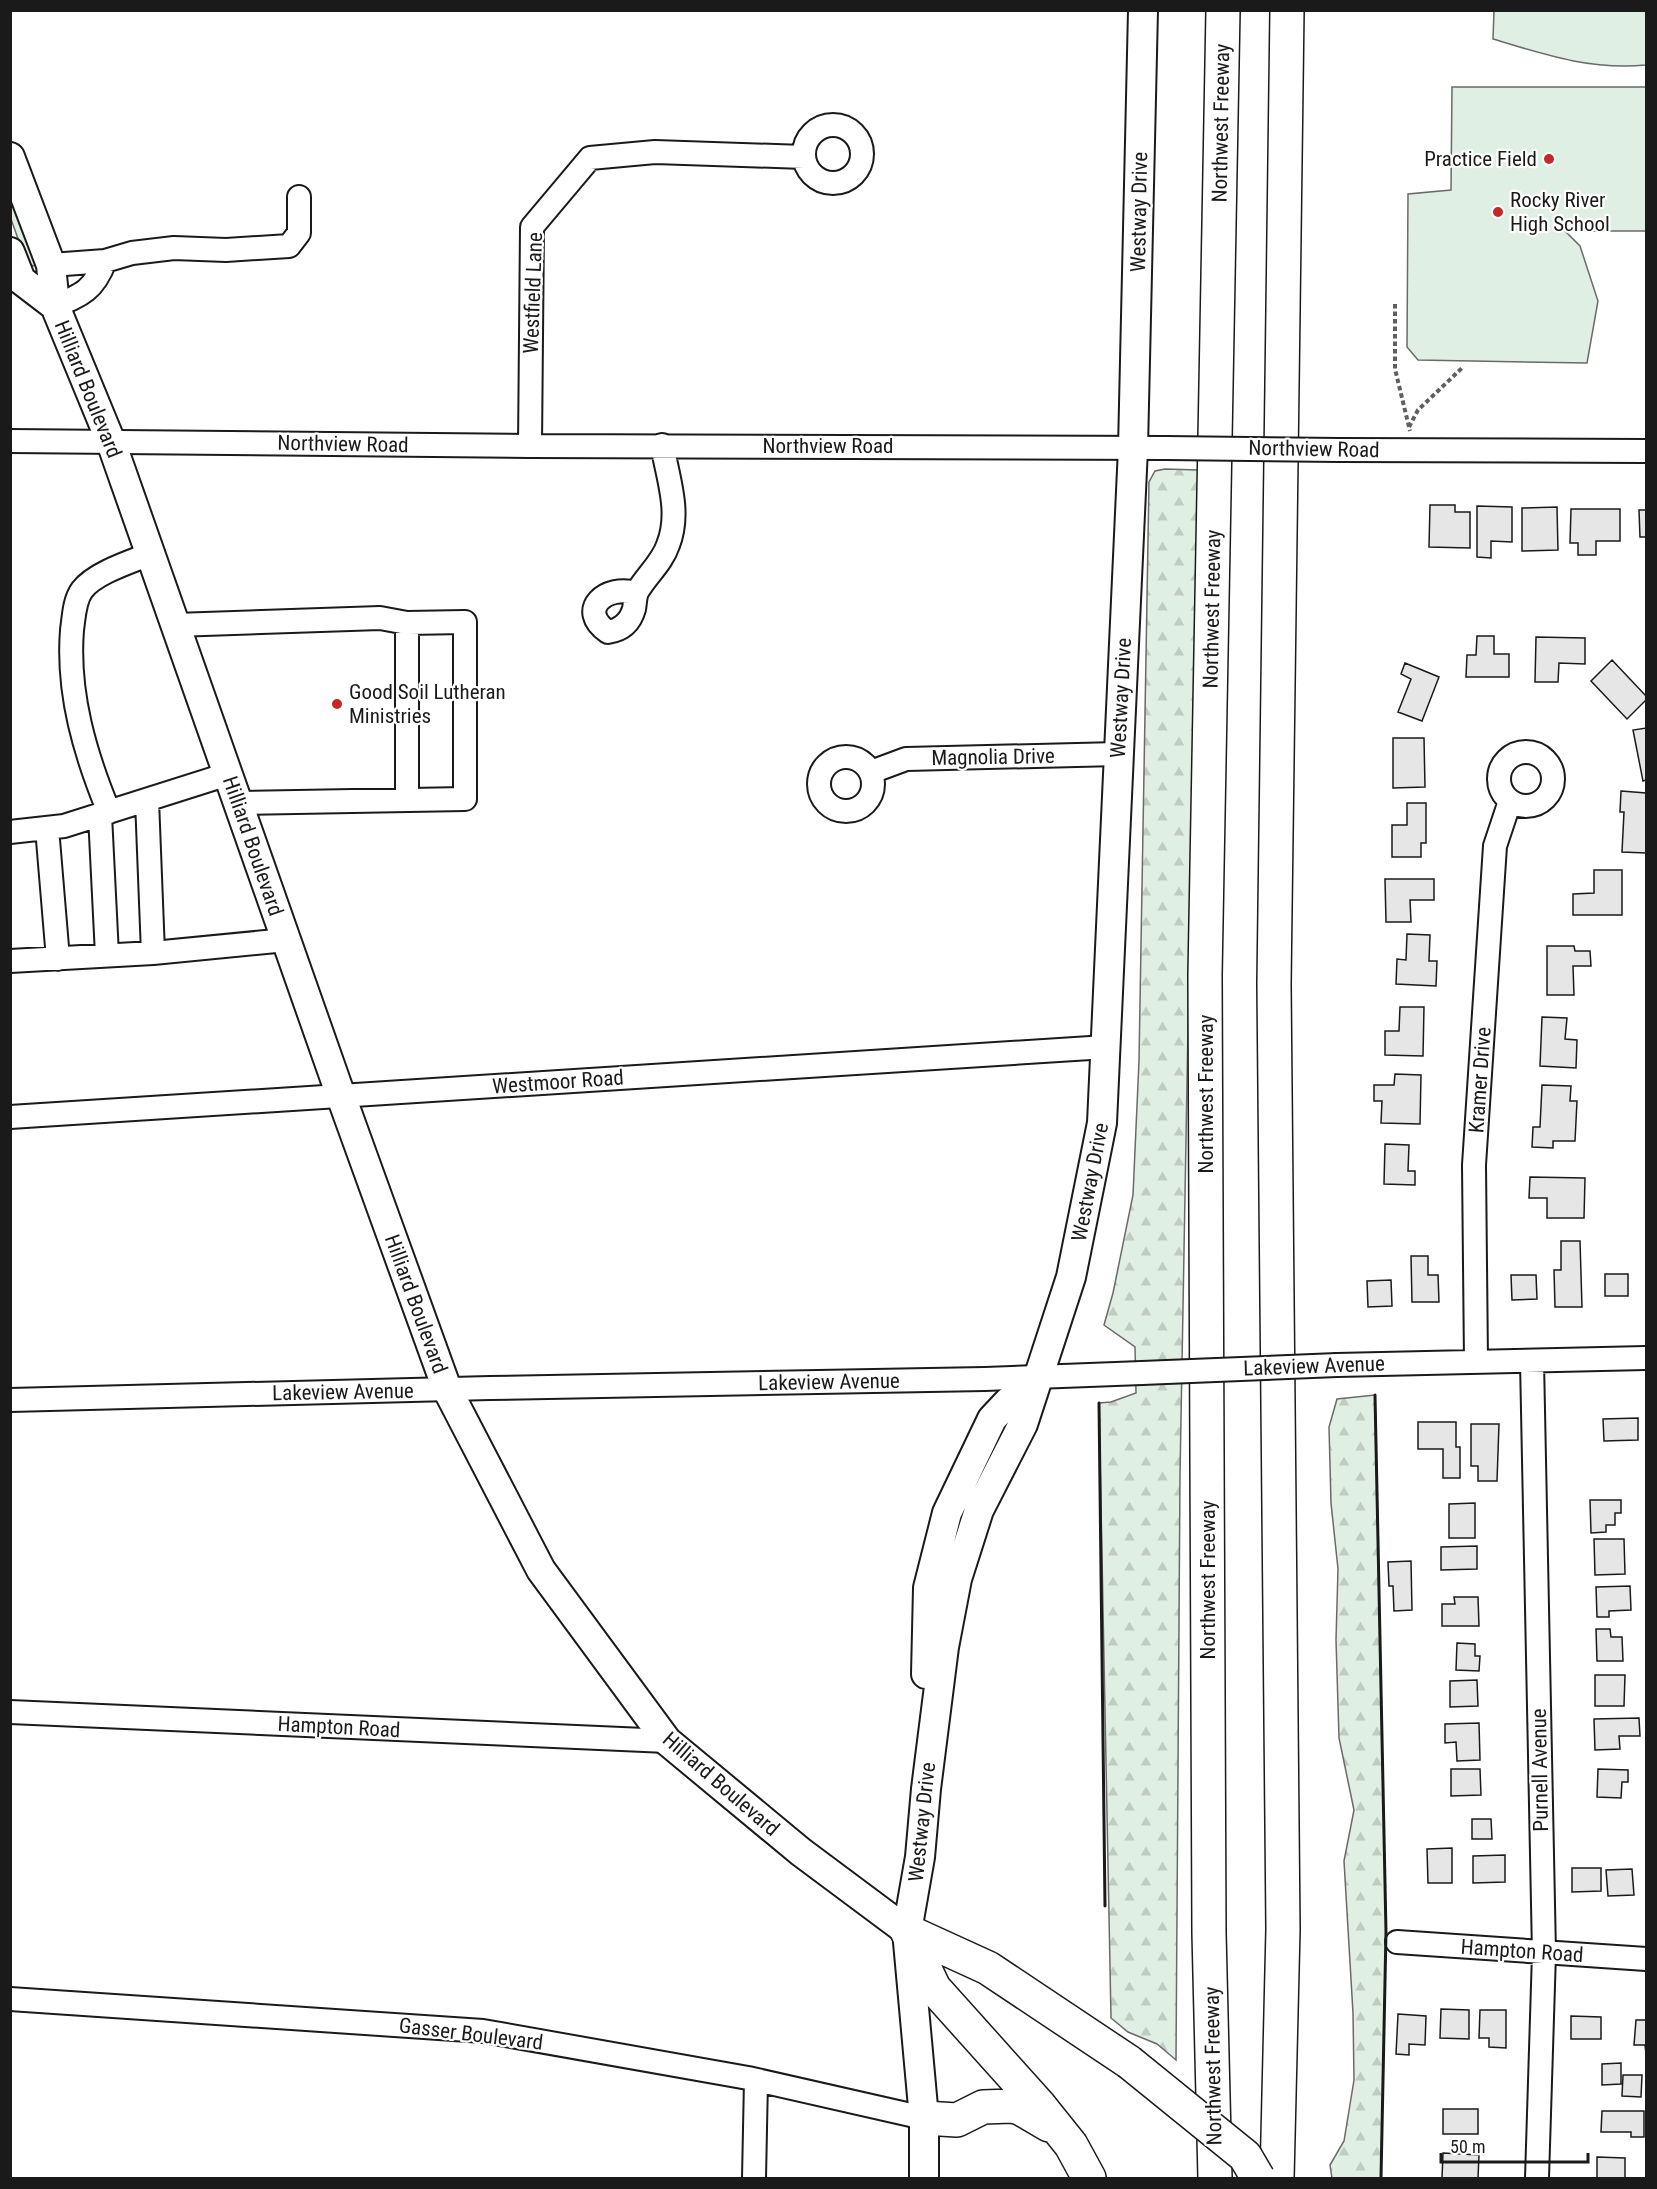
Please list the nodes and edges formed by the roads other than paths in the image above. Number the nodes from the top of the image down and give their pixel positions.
1 (1143, 10) edge
2 (1223, 10) edge
3 (1287, 10) edge
4 (10, 157) edge
5 (804, 157) dead end
6 (299, 197) dead end
7 (10, 252) edge
8 (105, 261) junction
9 (51, 265) junction
10 (55, 306) junction
11 (10, 441) edge
12 (111, 442) junction
13 (662, 445) junction
14 (530, 446) junction
15 (1133, 448) junction
16 (1647, 451) edge
17 (150, 554) junction
18 (636, 593) dead end
19 (407, 623) junction
20 (175, 625) junction
21 (1118, 754) junction
22 (871, 772) dead end
23 (228, 774) junction
24 (147, 800) junction
25 (407, 800) junction
26 (1509, 801) dead end
27 (237, 802) junction
28 (104, 813) junction
29 (47, 828) junction
30 (10, 832) edge
31 (286, 940) junction
32 (153, 953) junction
33 (107, 956) junction
34 (58, 959) junction
35 (10, 961) edge
36 (1106, 1047) junction
37 (341, 1096) junction
38 (10, 1117) edge
39 (1647, 1358) edge
40 (1532, 1361) junction
41 (1476, 1362) junction
42 (1040, 1378) junction
43 (447, 1389) junction
44 (10, 1400) edge
45 (10, 1712) edge
46 (667, 1741) junction
47 (908, 1931) junction
48 (1397, 1942) dead end
49 (1544, 1953) junction
50 (1647, 1959) edge
51 (10, 1999) edge
52 (756, 2080) junction
53 (924, 2118) junction
54 (1066, 2139) junction
55 (754, 2178) edge
56 (924, 2178) edge
57 (1089, 2178) edge
58 (1215, 2178) edge
59 (1258, 2178) edge
60 (1277, 2178) edge
61 (1537, 2178) edge

1 - 15 main road, Westway Drive
2 - 58 highway, Northwest Freeway
3 - 60 highway
4 - 9 main road, Hilliard Boulevard
5 - 14 street, Westfield Lane
6 - 8 street
7 - 10 main road, Hilliard Boulevard
8 - 9 street
8 - 10 street
9 - 10 main road, Hilliard Boulevard
10 - 12 main road, Hilliard Boulevard
11 - 12 street, Northview Road
12 - 14 street, Northview Road
12 - 17 main road, Hilliard Boulevard
13 - 14 street, Northview Road
13 - 15 street, Northview Road
13 - 18 street
15 - 16 street, Northview Road, bridge
15 - 21 main road, Westway Drive
17 - 20 main road, Hilliard Boulevard
17 - 28 street
19 - 20 street
19 - 25 street
19 - 25 street
20 - 23 main road, Hilliard Boulevard
21 - 22 street, Magnolia Drive
21 - 36 main road, Westway Drive
23 - 24 street
23 - 27 main road, Hilliard Boulevard
24 - 28 street
24 - 32 street
25 - 27 street
26 - 41 street, Kramer Drive
27 - 31 main road, Hilliard Boulevard
28 - 29 street
28 - 33 street
29 - 30 street
29 - 34 street
31 - 32 street
31 - 37 main road, Hilliard Boulevard
32 - 33 street
33 - 34 street
34 - 35 street
36 - 37 street, Westmoor Road
36 - 42 main road, Westway Drive
37 - 38 street, Westmoor Road
37 - 43 main road, Hilliard Boulevard
39 - 40 street, Lakeview Avenue
40 - 41 street, Lakeview Avenue
40 - 49 street, Purnell Avenue
41 - 42 street, Lakeview Avenue, bridge
42 - 43 street, Lakeview Avenue
42 - 47 main road, Westway Drive
43 - 44 street, Lakeview Avenue
43 - 46 main road, Hilliard Boulevard
45 - 46 street, Hampton Road
46 - 47 main road, Hilliard Boulevard
47 - 53 main road
47 - 54 highway
47 - 59 highway, bridge
48 - 49 street, Hampton Road
49 - 50 street, Hampton Road
49 - 61 street, Purnell Avenue
51 - 52 street, Gasser Boulevard
52 - 53 street, Gasser Boulevard
52 - 55 street
53 - 54 highway
53 - 56 main road
54 - 57 highway

